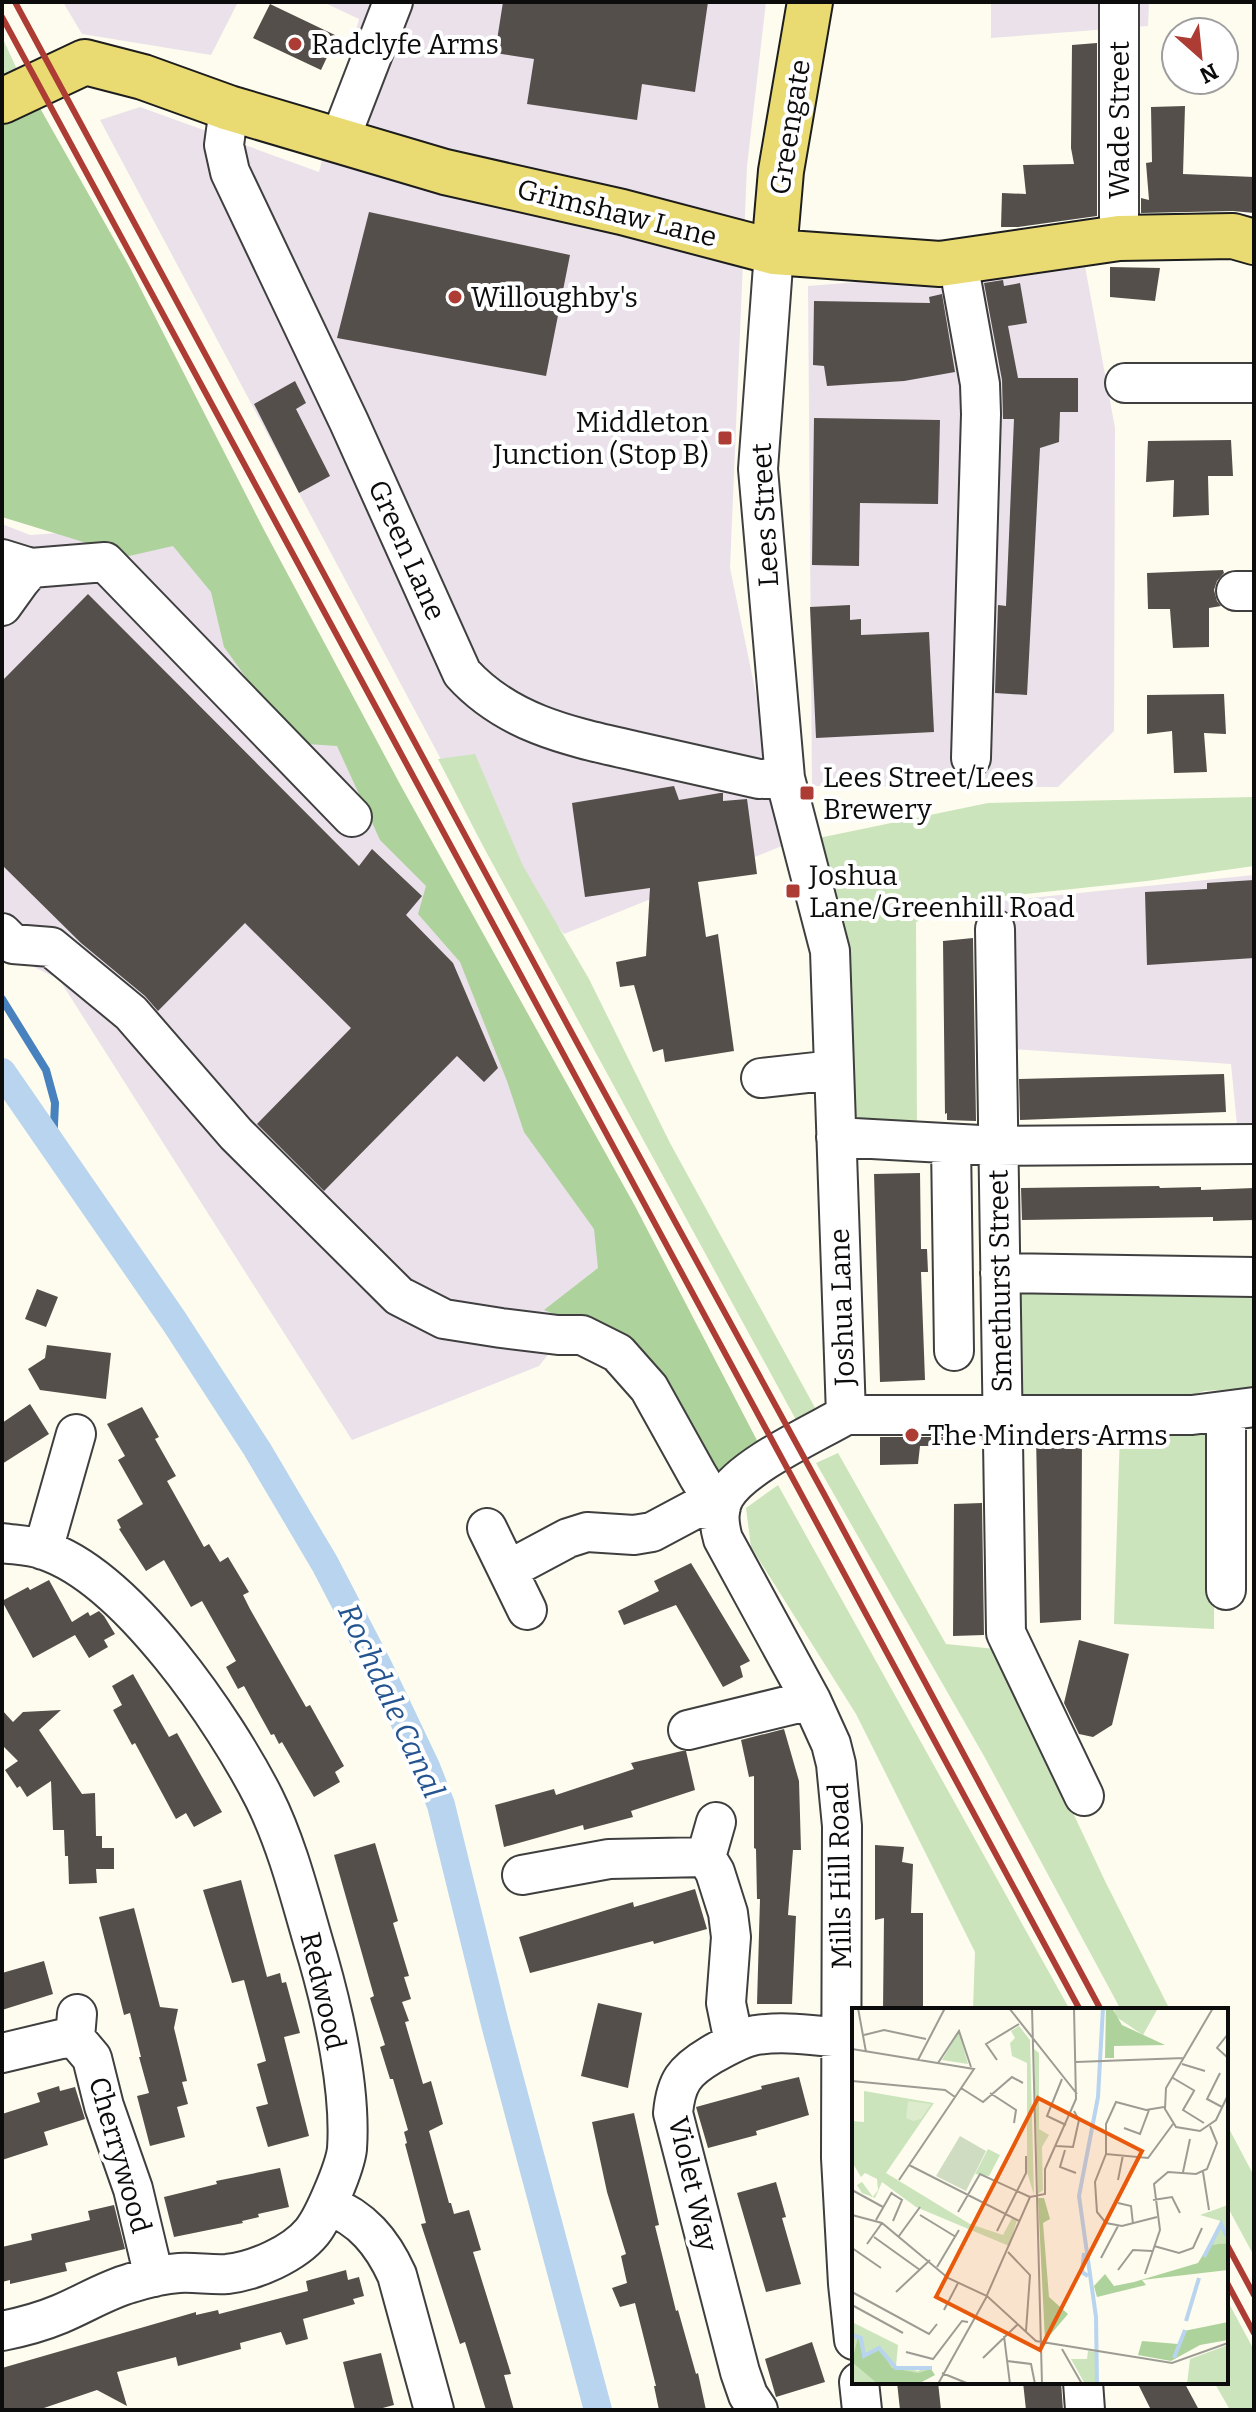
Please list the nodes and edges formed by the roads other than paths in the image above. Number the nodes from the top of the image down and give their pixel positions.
1 (393, 2) edge
2 (810, 2) edge
3 (1119, 2) edge
4 (2, 101) edge
5 (229, 108) junction
6 (340, 139) junction
7 (1119, 238) junction
8 (1254, 242) edge
9 (774, 252) junction
10 (958, 262) junction
11 (1125, 383) dead end
12 (1254, 383) edge
13 (17, 563) edge
14 (2, 606) edge
15 (971, 758) dead end
16 (785, 778) junction
17 (352, 817) dead end
18 (995, 929) dead end
19 (2, 933) edge
20 (834, 1070) junction
21 (761, 1078) dead end
22 (836, 1137) junction
23 (951, 1144) junction
24 (1254, 1144) edge
25 (998, 1146) junction
26 (1000, 1273) junction
27 (1254, 1277) edge
28 (954, 1351) dead end
29 (1240, 1409) edge
30 (846, 1415) junction
31 (1001, 1416) junction
32 (76, 1434) dead end
33 (720, 1510) junction
34 (487, 1528) dead end
35 (2, 1543) edge
36 (43, 1550) junction
37 (508, 1570) junction
38 (1226, 1590) dead end
39 (527, 1610) dead end
40 (811, 1700) junction
41 (688, 1730) dead end
42 (1084, 1796) dead end
43 (522, 1875) dead end
44 (842, 2038) junction
45 (734, 2042) junction
46 (2, 2053) edge
47 (328, 2205) junction
48 (154, 2277) junction
49 (851, 2284) edge
50 (2, 2331) edge
51 (859, 2384) edge
52 (1083, 2384) edge
53 (434, 2410) edge
54 (758, 2410) edge
55 (862, 2410) edge
56 (1085, 2410) edge

1 - 6 street
2 - 9 main road, Greengate
3 - 7 street, Wade Street
4 - 5 main road, Grimshaw Lane
5 - 6 main road, Grimshaw Lane
5 - 16 street, Green Lane
6 - 9 main road, Grimshaw Lane
7 - 8 main road, Grimshaw Lane
7 - 10 main road, Grimshaw Lane
9 - 10 main road, Grimshaw Lane
9 - 16 street, Lees Street
10 - 15 street
11 - 12 street
13 - 14 street
13 - 17 street
16 - 20 street, Joshua Lane
18 - 25 street, Smethurst Street
19 - 33 street
20 - 21 street
20 - 22 street, Joshua Lane
22 - 23 street
22 - 30 street, Joshua Lane
23 - 25 street
23 - 28 street
24 - 25 street
25 - 26 street, Smethurst Street
26 - 27 street
26 - 31 street, Smethurst Street
29 - 31 street
29 - 38 street
30 - 31 street
30 - 33 street, Joshua Lane
31 - 42 street, Smethurst Street
32 - 36 street
33 - 37 street
33 - 40 street
34 - 37 street
35 - 36 street, Redwood
36 - 47 street, Redwood
37 - 39 street
40 - 41 street
40 - 44 street, Mills Hill Road
43 - 45 street
44 - 45 street, Violet Way
44 - 49 street, Mills Hill Road
45 - 54 street, Violet Way
46 - 48 street, Cherrywood
47 - 48 street, Redwood
47 - 53 street
48 - 50 street, Redwood
51 - 55 street
52 - 56 street

